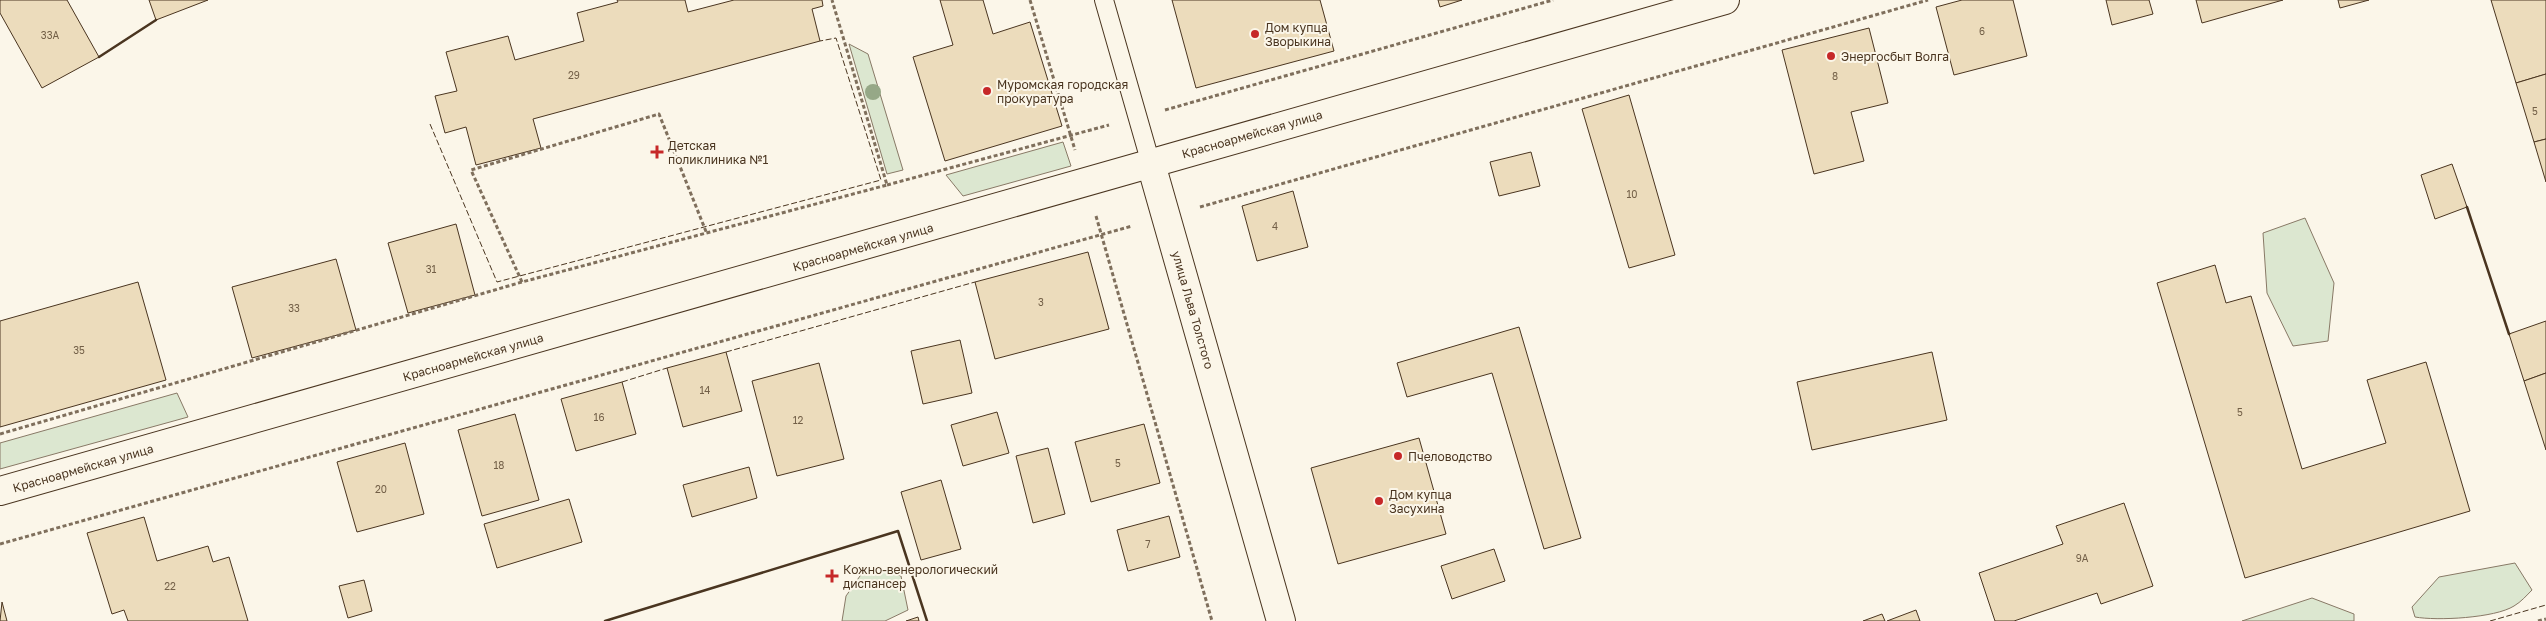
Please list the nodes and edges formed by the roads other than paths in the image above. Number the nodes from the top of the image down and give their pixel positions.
1 (1104, 0) edge
2 (1725, 0) edge
3 (1151, 164) junction
4 (0, 492) edge
5 (1282, 621) edge

1 - 3 lane, улица Льва Толстого
2 - 3 street, Красноармейская улица
3 - 4 street, Красноармейская улица
3 - 5 street, улица Льва Толстого

